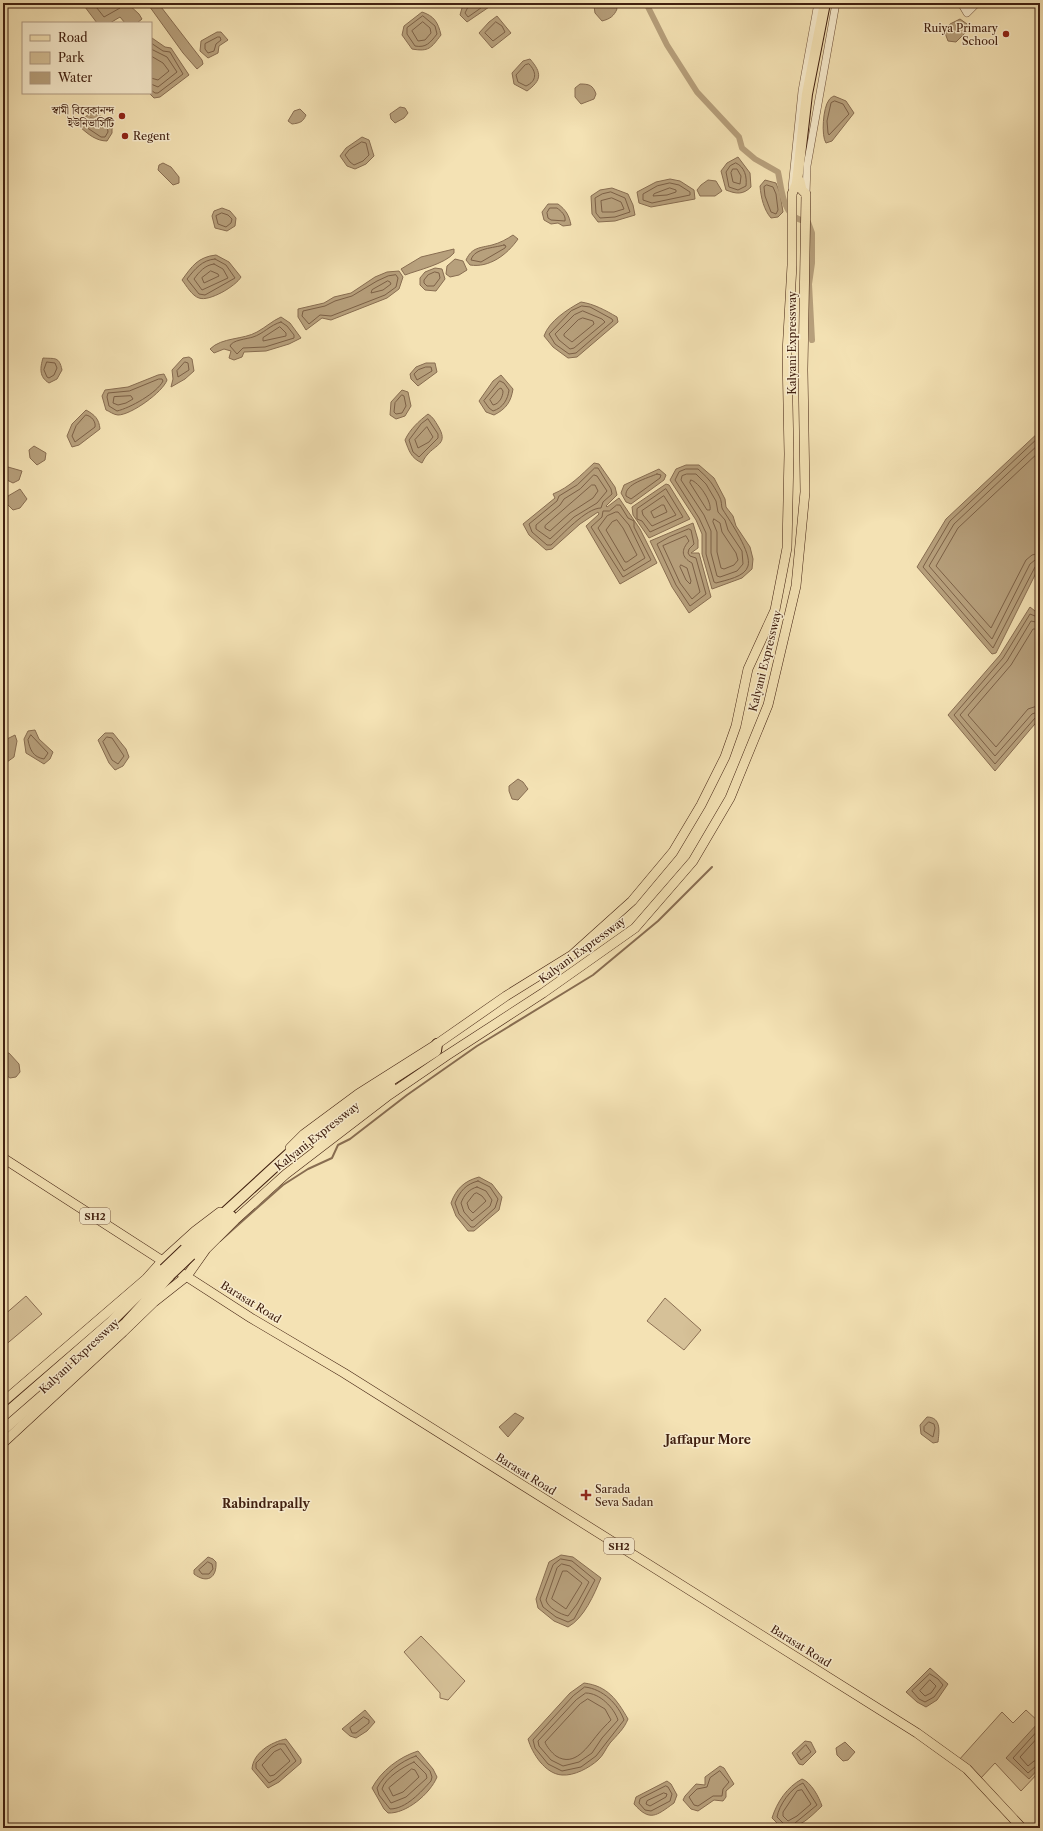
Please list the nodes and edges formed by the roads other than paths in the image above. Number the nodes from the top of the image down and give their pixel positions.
1 (818, 3) edge
2 (825, 3) edge
3 (829, 3) edge
4 (836, 3) edge
5 (961, 3) edge
6 (977, 3) edge
7 (798, 182) junction
8 (792, 194) junction
9 (806, 194) junction
10 (437, 1044) junction
11 (443, 1058) junction
12 (310, 1142) junction
13 (3, 1158) edge
14 (166, 1268) junction
15 (187, 1276) junction
16 (3, 1402) edge
17 (3, 1416) edge
18 (3, 1430) edge
19 (3, 1443) edge
20 (1022, 1828) edge

1 - 8 street
2 - 7 highway
3 - 7 highway
4 - 9 street, Kalyani Expressway
5 - 6 street
7 - 8 main road
7 - 9 main road
8 - 10 main road, Kalyani Expressway
9 - 11 main road, Kalyani Expressway
10 - 12 highway
10 - 14 main road, Kalyani Expressway
11 - 12 highway
11 - 15 main road, Kalyani Expressway
12 - 14 highway, bridge
13 - 14 main road, Barasat Road / SH2
14 - 15 main road, Barasat Road / SH2
14 - 16 main road, Kalyani Expressway
14 - 17 highway
14 - 18 highway
15 - 19 main road, Kalyani Expressway
15 - 20 main road, Barasat Road / SH2

